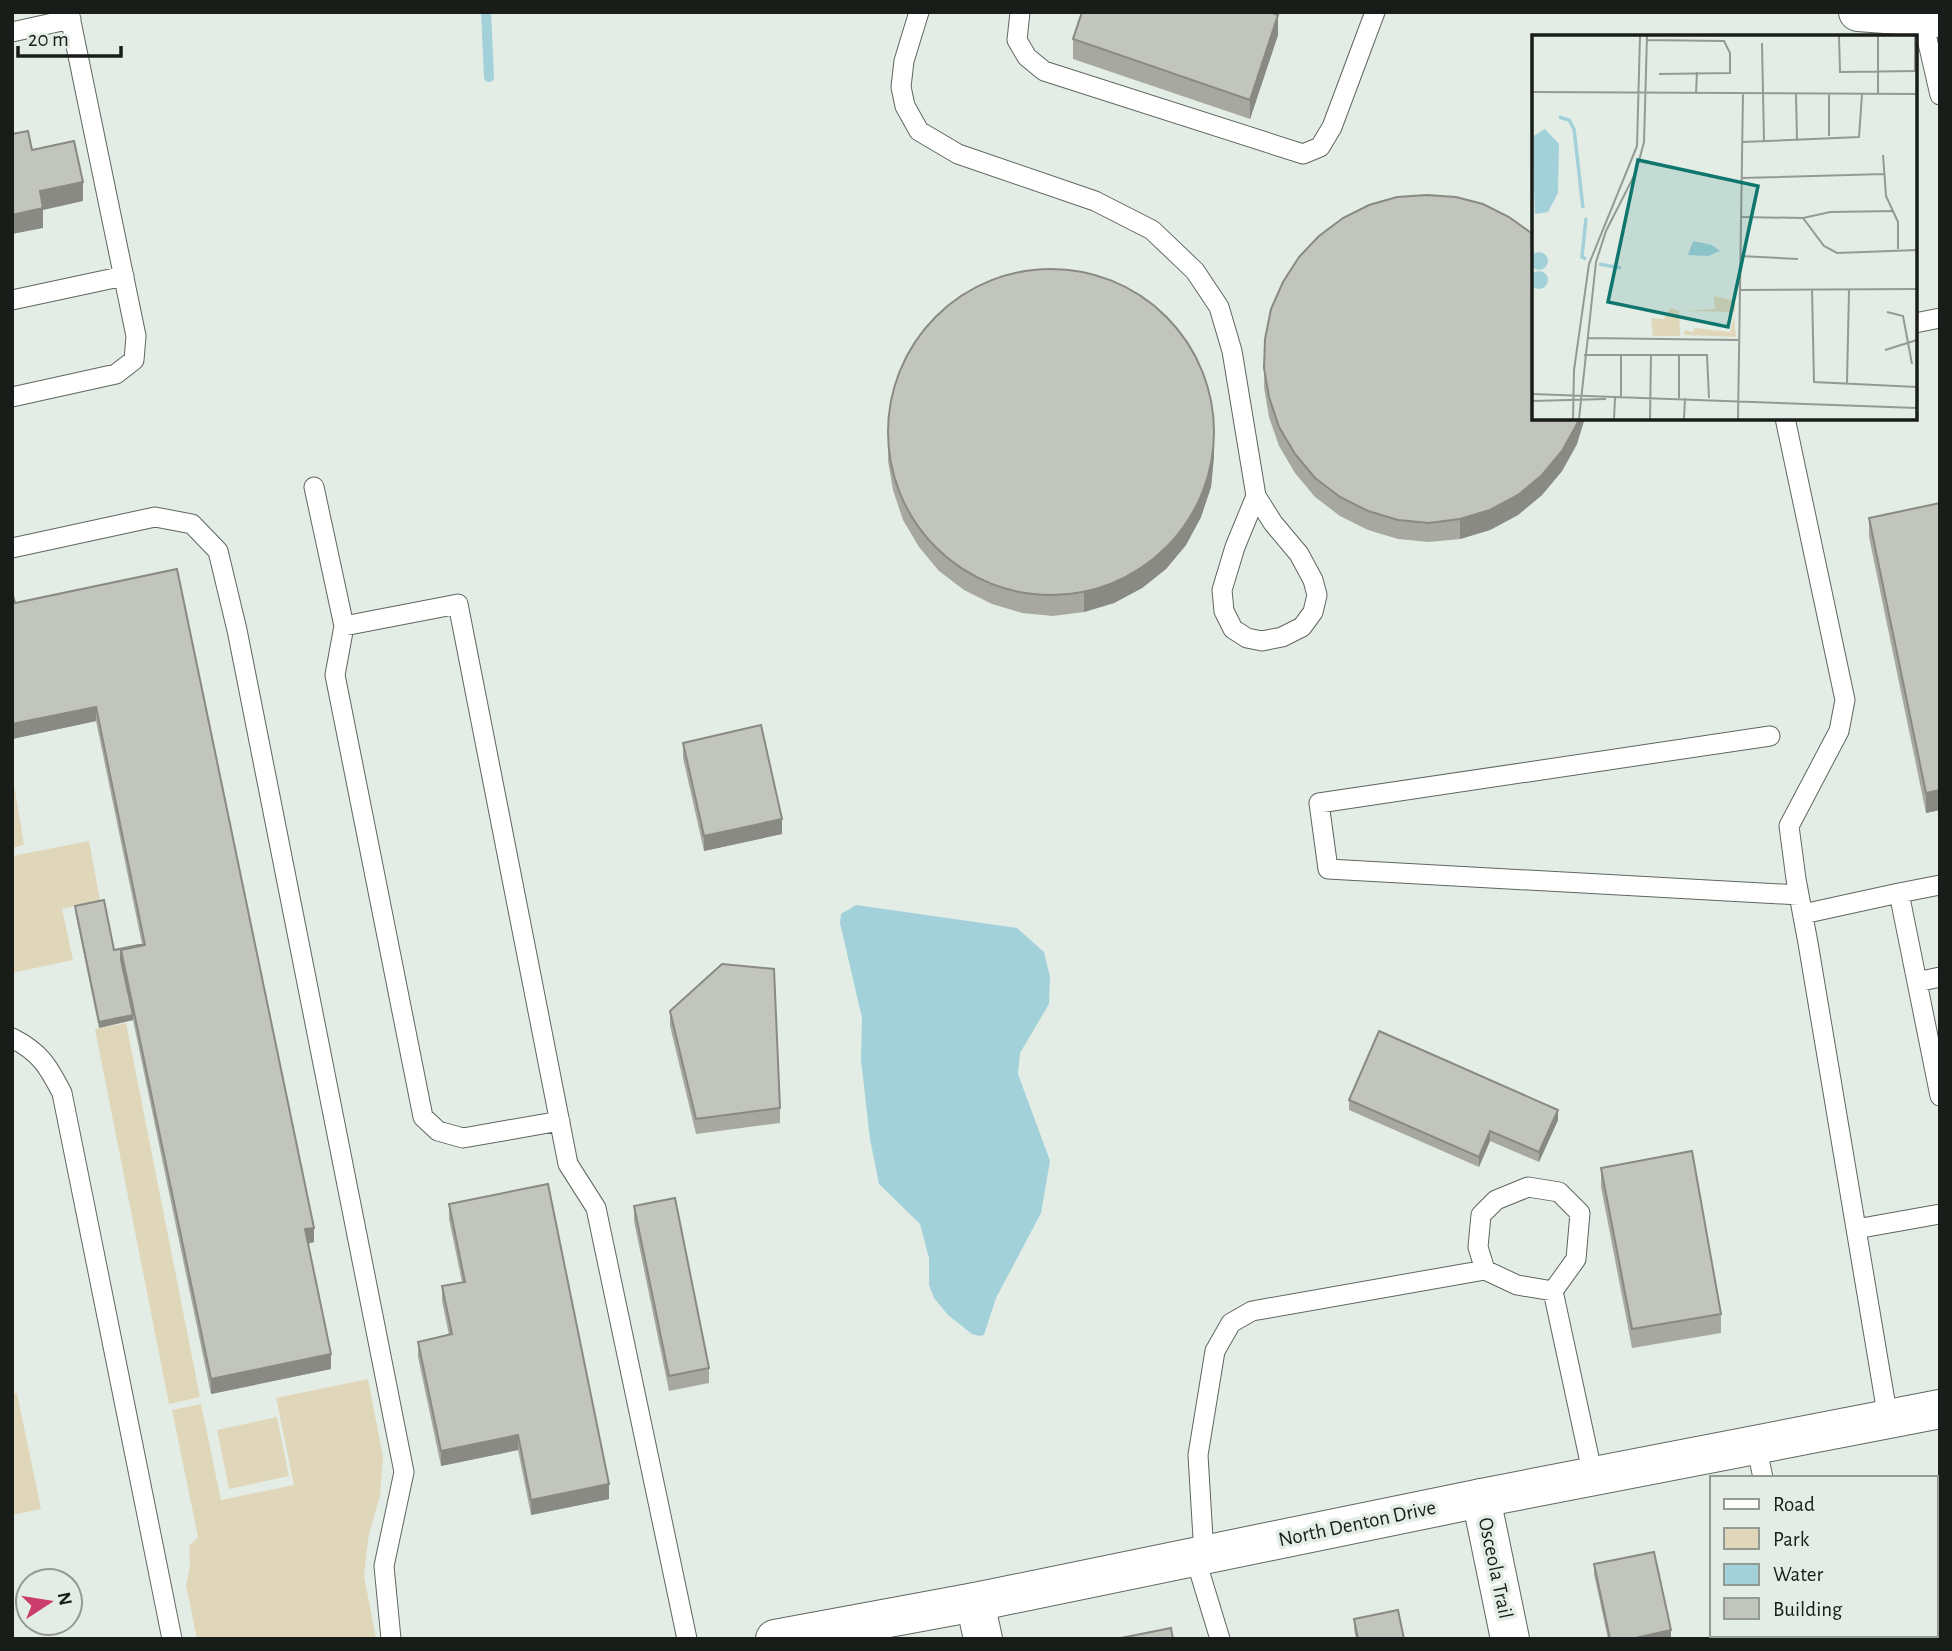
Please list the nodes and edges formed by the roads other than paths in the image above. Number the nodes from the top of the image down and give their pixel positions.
1 (919, 12) edge
2 (1020, 12) edge
3 (1375, 12) edge
4 (1858, 12) edge
5 (70, 16) edge
6 (1931, 17) edge
7 (12, 32) edge
8 (1940, 94) edge
9 (124, 275) junction
10 (12, 300) edge
11 (1940, 317) edge
12 (1917, 323) edge
13 (12, 397) edge
14 (1785, 420) edge
15 (314, 487) dead end
16 (1256, 496) junction
17 (12, 548) edge
18 (344, 626) junction
19 (1770, 736) dead end
20 (1940, 885) edge
21 (1899, 893) junction
22 (1800, 905) junction
23 (1940, 977) edge
24 (1917, 982) junction
25 (12, 1038) edge
26 (1940, 1096) edge
27 (559, 1121) junction
28 (1940, 1214) edge
29 (1856, 1229) junction
30 (1485, 1270) junction
31 (1553, 1291) junction
32 (1940, 1409) edge
33 (1888, 1419) junction
34 (1759, 1461) edge
35 (1593, 1476) junction
36 (1481, 1498) junction
37 (1200, 1556) junction
38 (975, 1602) junction
39 (172, 1639) edge
40 (391, 1639) edge
41 (687, 1639) edge
42 (775, 1639) edge
43 (983, 1639) edge
44 (1220, 1639) edge
45 (1510, 1639) edge

1 - 16 lane
2 - 3 lane
4 - 6 street
5 - 7 lane
5 - 9 lane
6 - 8 lane
9 - 10 lane
9 - 13 lane
11 - 12 lane
14 - 22 lane
15 - 18 lane
16 - 16 lane
17 - 40 lane
18 - 27 lane
18 - 27 lane
19 - 22 lane
20 - 21 lane
21 - 22 lane
21 - 24 lane
22 - 29 lane
23 - 24 lane
24 - 26 lane
25 - 39 lane
27 - 41 lane
28 - 29 lane
29 - 33 lane
30 - 31 lane
30 - 31 lane
30 - 37 lane
31 - 35 lane
32 - 33 street, North Denton Drive
33 - 34 street, North Denton Drive
34 - 35 street, North Denton Drive
35 - 36 street, North Denton Drive
36 - 37 street, North Denton Drive
36 - 45 street, Osceola Trail
37 - 38 street, North Denton Drive
37 - 44 lane
38 - 42 street, North Denton Drive
38 - 43 street

